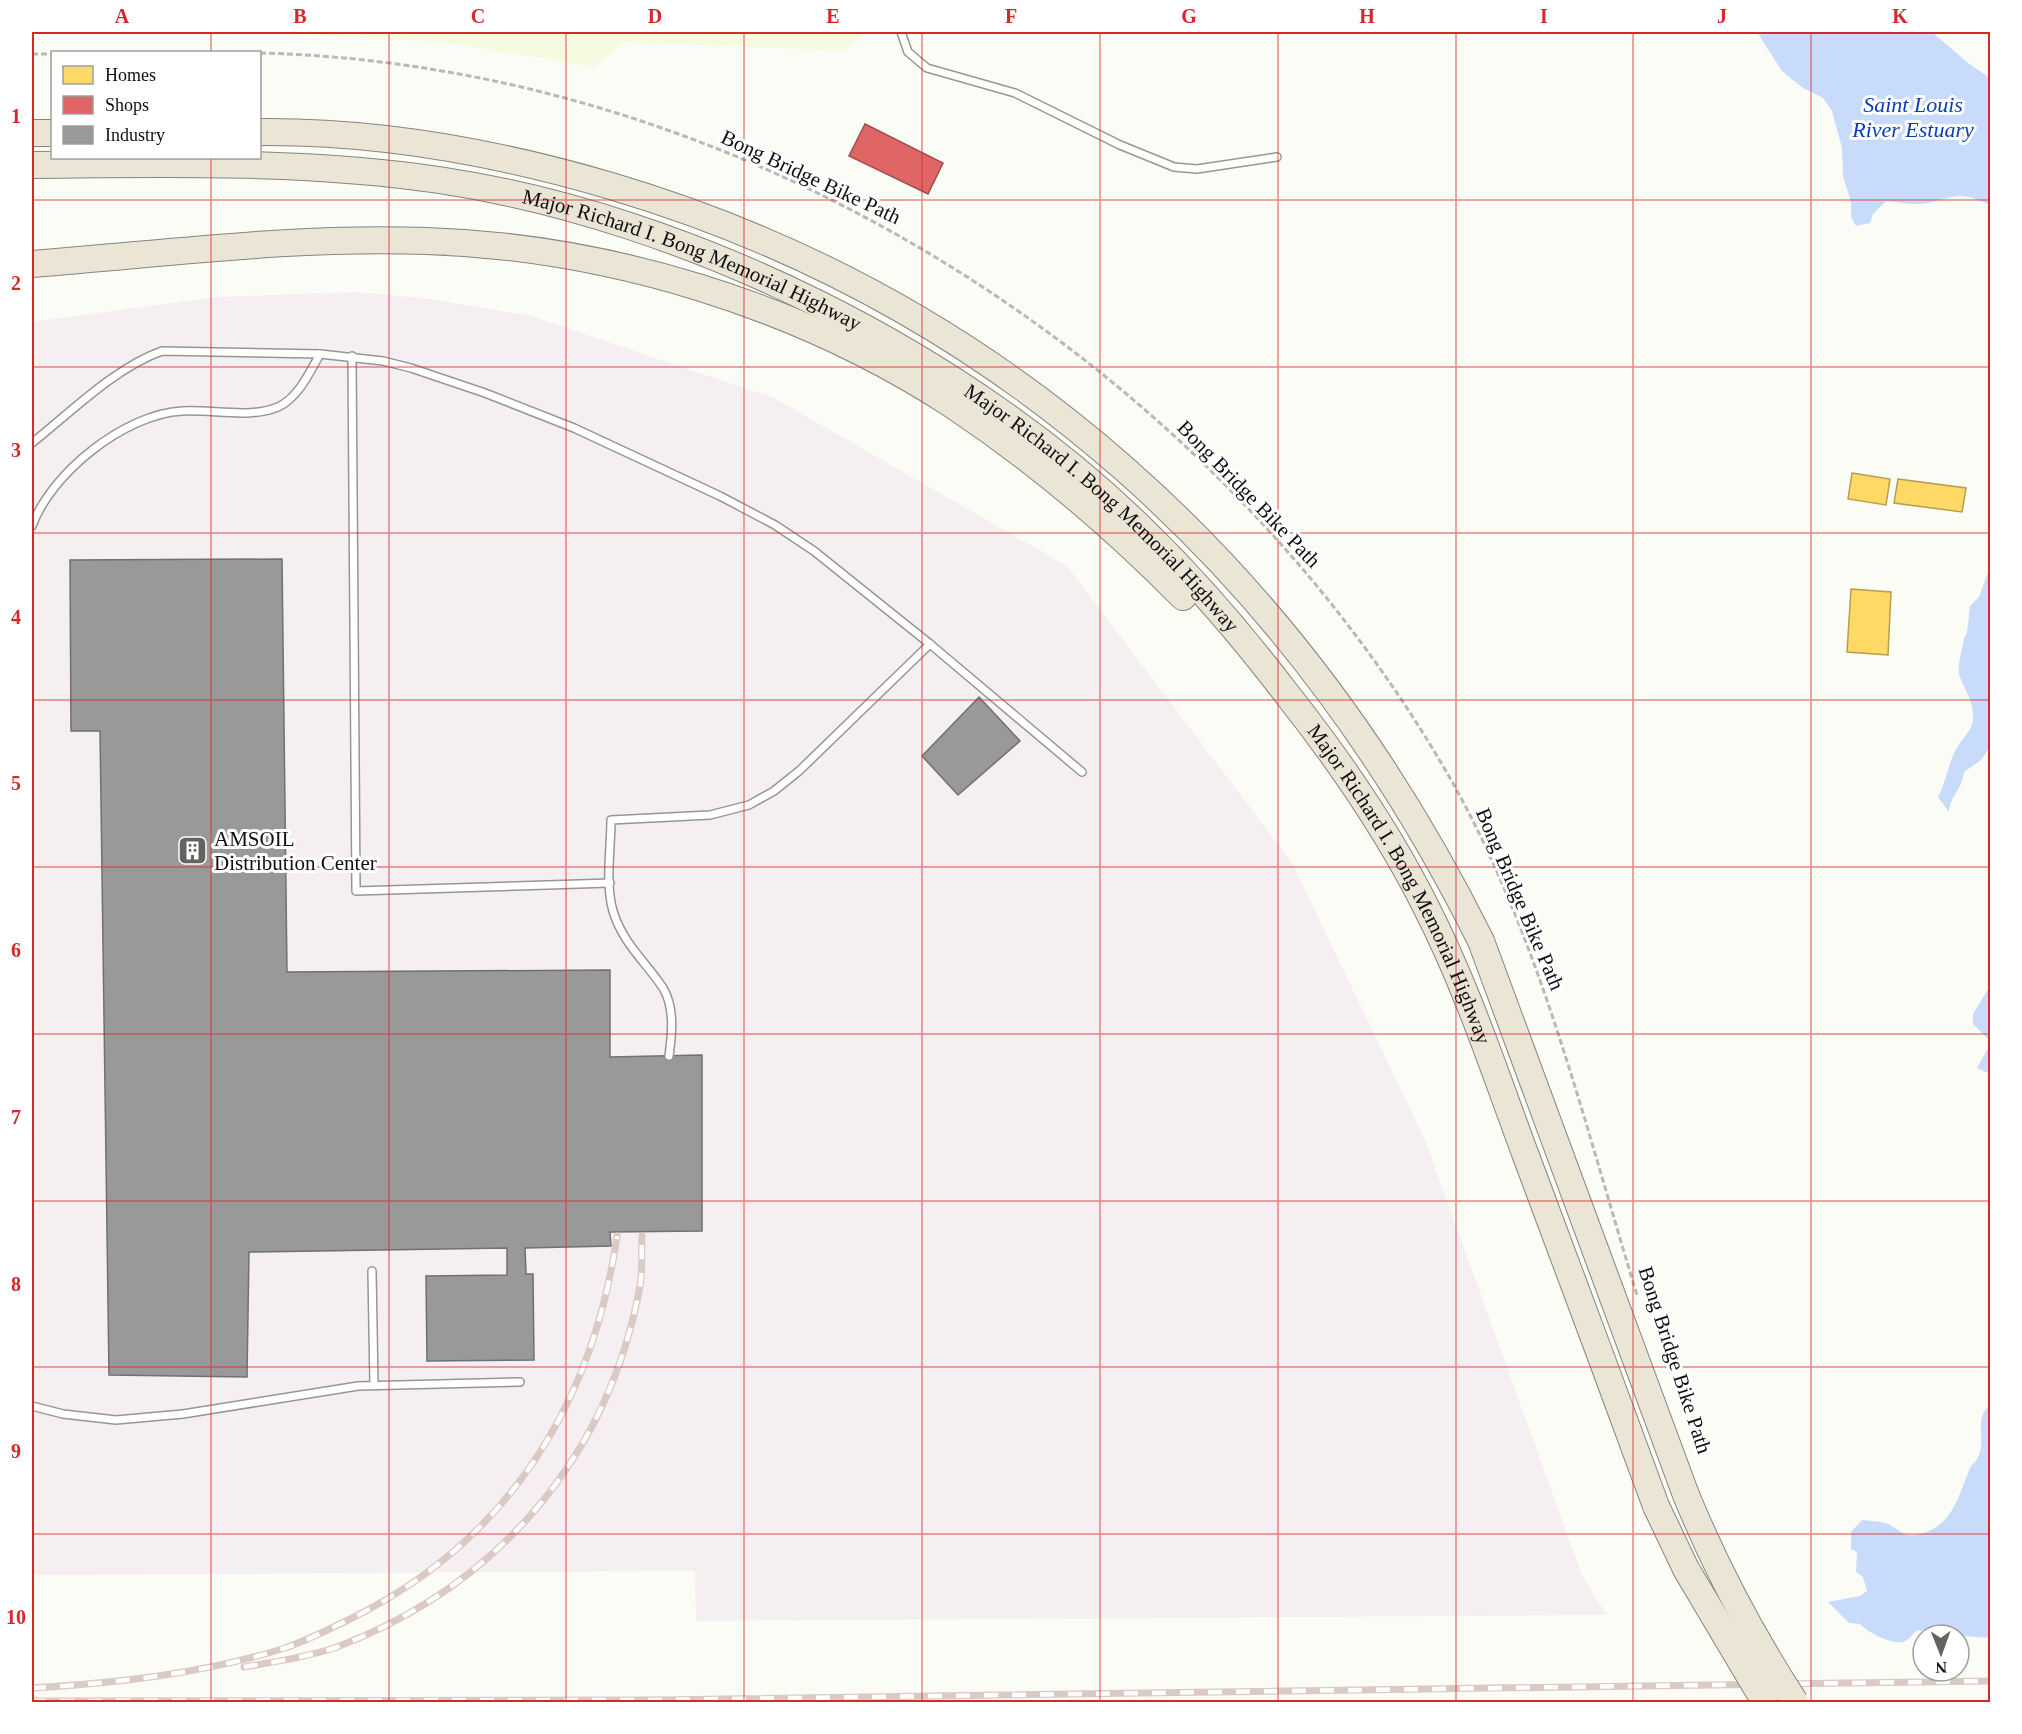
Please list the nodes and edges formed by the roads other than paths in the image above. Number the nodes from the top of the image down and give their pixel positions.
1 (901, 32) edge
2 (261, 132) edge
3 (51, 133) edge
4 (32, 134) edge
5 (1277, 157) dead end
6 (32, 165) edge
7 (32, 264) edge
8 (320, 354) junction
9 (352, 356) junction
10 (32, 443) edge
11 (32, 526) edge
12 (930, 644) junction
13 (1265, 666) junction
14 (1082, 772) dead end
15 (610, 882) junction
16 (669, 1056) dead end
17 (372, 1271) dead end
18 (520, 1382) dead end
19 (374, 1385) junction
20 (32, 1406) edge
21 (1764, 1702) edge
22 (1795, 1702) edge

1 - 5 lane
2 - 22 highway, Major Richard I. Bong Memorial Highway, bridge
3 - 4 highway
6 - 13 highway, Major Richard I. Bong Memorial Highway
7 - 13 highway
8 - 9 lane
8 - 10 lane
8 - 11 lane
9 - 12 lane
9 - 15 lane
12 - 14 lane
12 - 15 lane
13 - 21 highway, Major Richard I. Bong Memorial Highway, bridge
15 - 16 lane
17 - 19 lane
18 - 19 lane
19 - 20 lane

